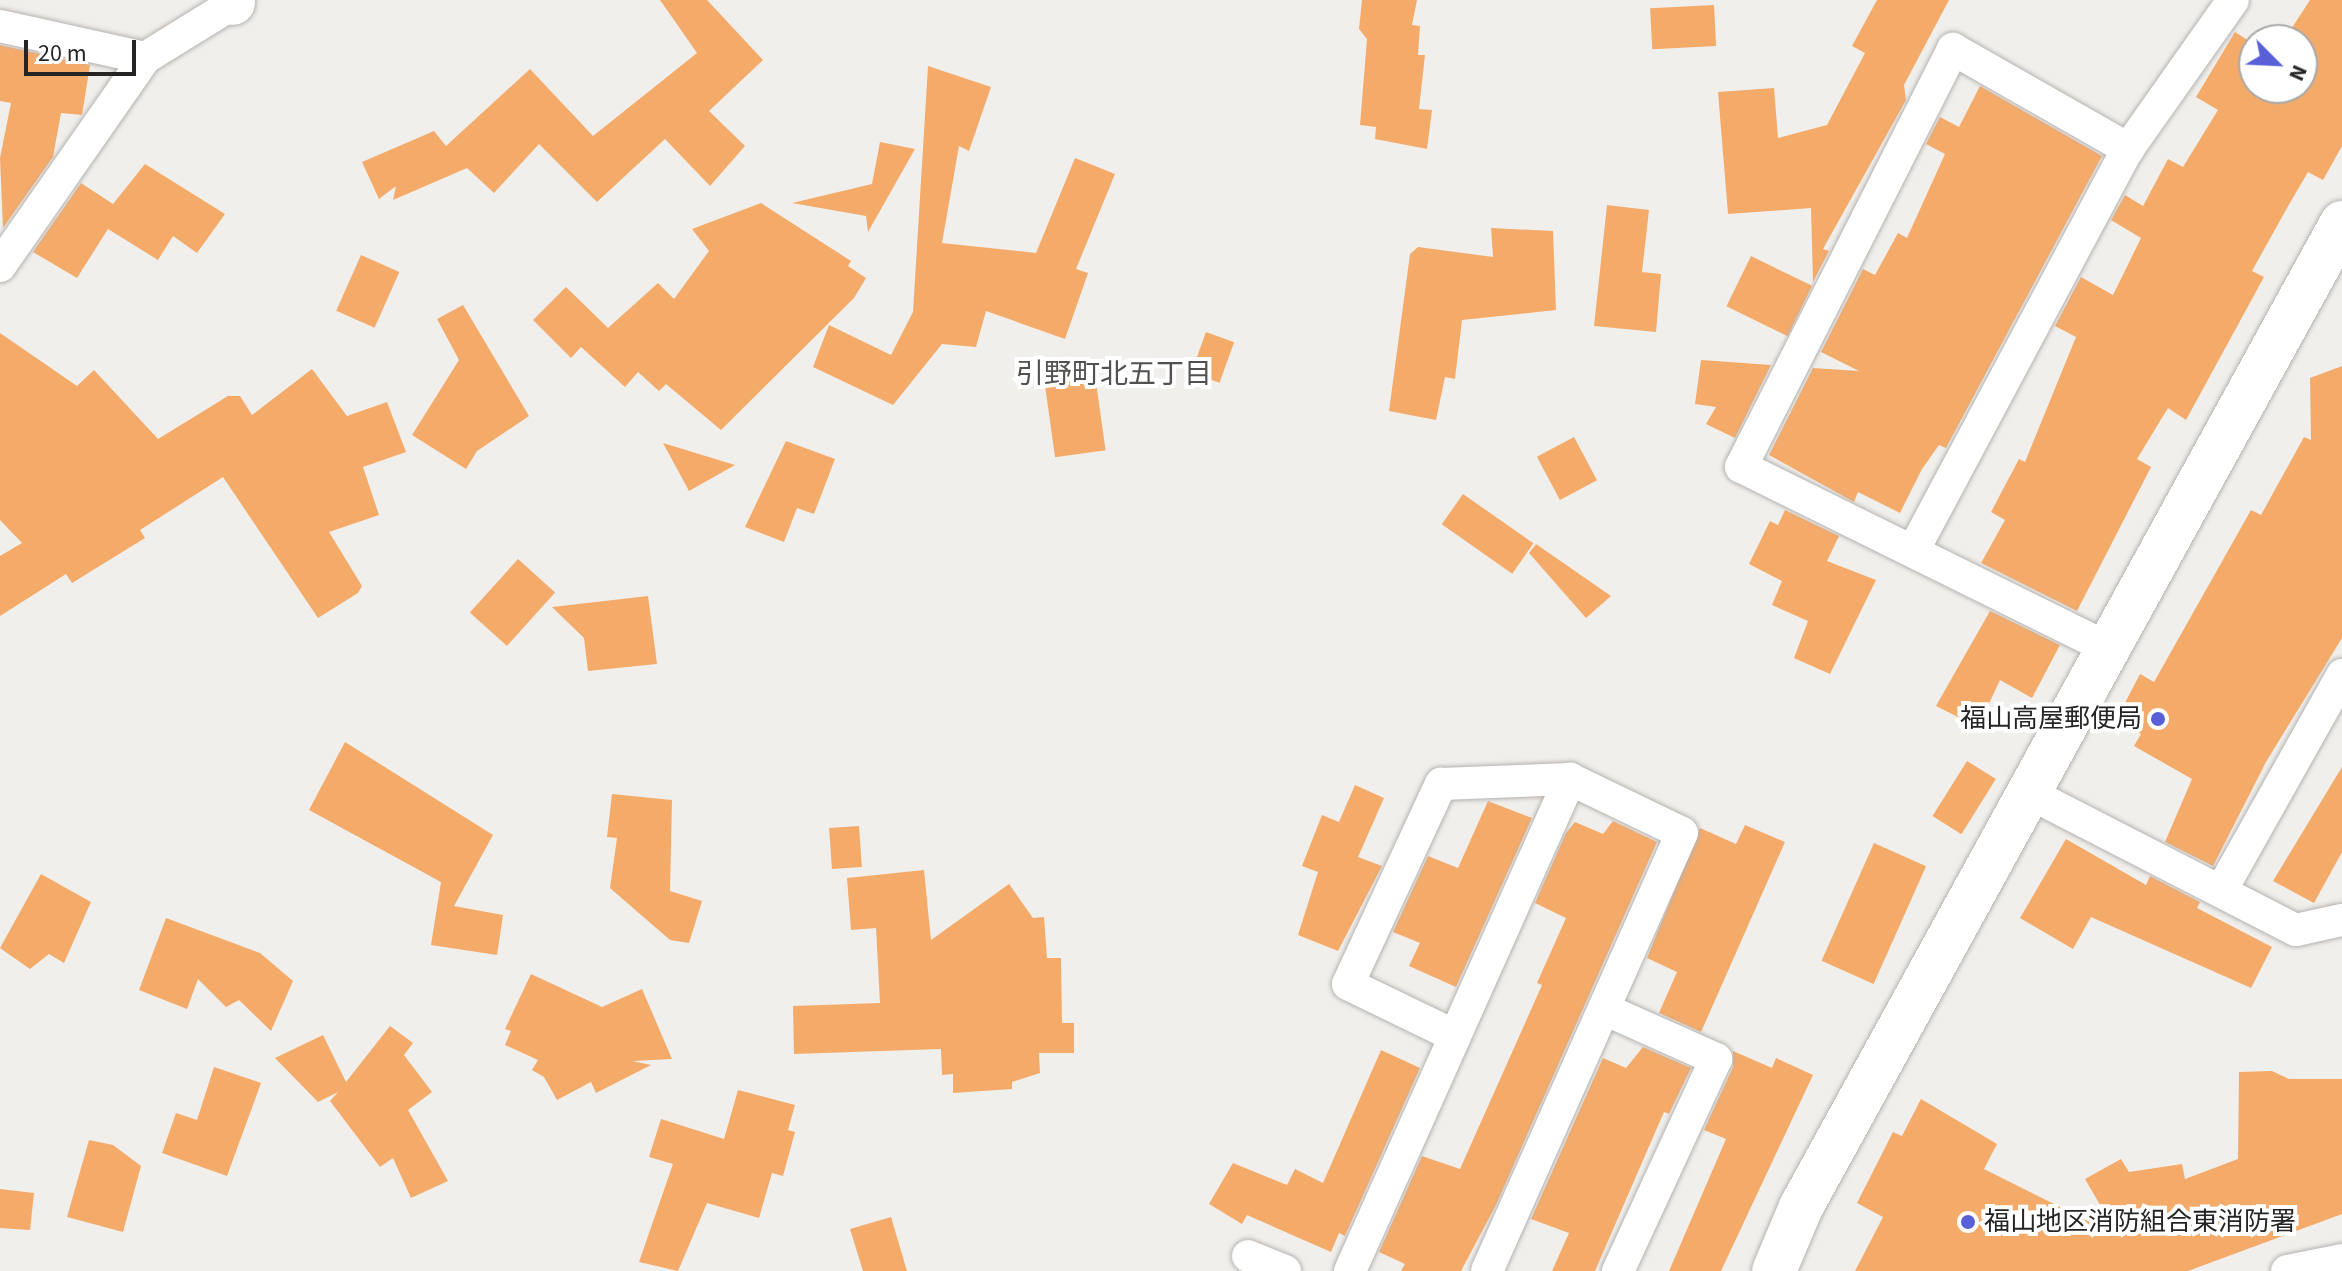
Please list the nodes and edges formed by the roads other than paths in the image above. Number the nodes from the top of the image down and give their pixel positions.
1 (2233, 0) edge
2 (235, 1) edge
3 (0, 26) edge
4 (145, 58) junction
5 (2128, 149) junction
6 (2342, 223) edge
7 (0, 266) edge
8 (1913, 551) junction
9 (2106, 647) junction
10 (2342, 675) edge
11 (1570, 779) junction
12 (2027, 792) junction
13 (2221, 891) junction
14 (2342, 920) edge
15 (1604, 1009) junction
16 (1455, 1036) junction
17 (1248, 1256) dead end
18 (2342, 1260) edge
19 (1285, 1271) edge
20 (1350, 1271) edge
21 (1487, 1271) edge
22 (1618, 1271) edge
23 (1774, 1271) edge
24 (2287, 1271) edge

1 - 5 street
2 - 4 street
3 - 4 street
4 - 7 street
5 - 8 street
5 - 8 street
6 - 9 street
8 - 9 street
9 - 12 street
10 - 13 street
11 - 15 street
11 - 16 street
11 - 16 street
12 - 13 street
12 - 23 street
13 - 14 street
15 - 21 street
15 - 22 street
16 - 20 street
17 - 19 street
18 - 24 street

